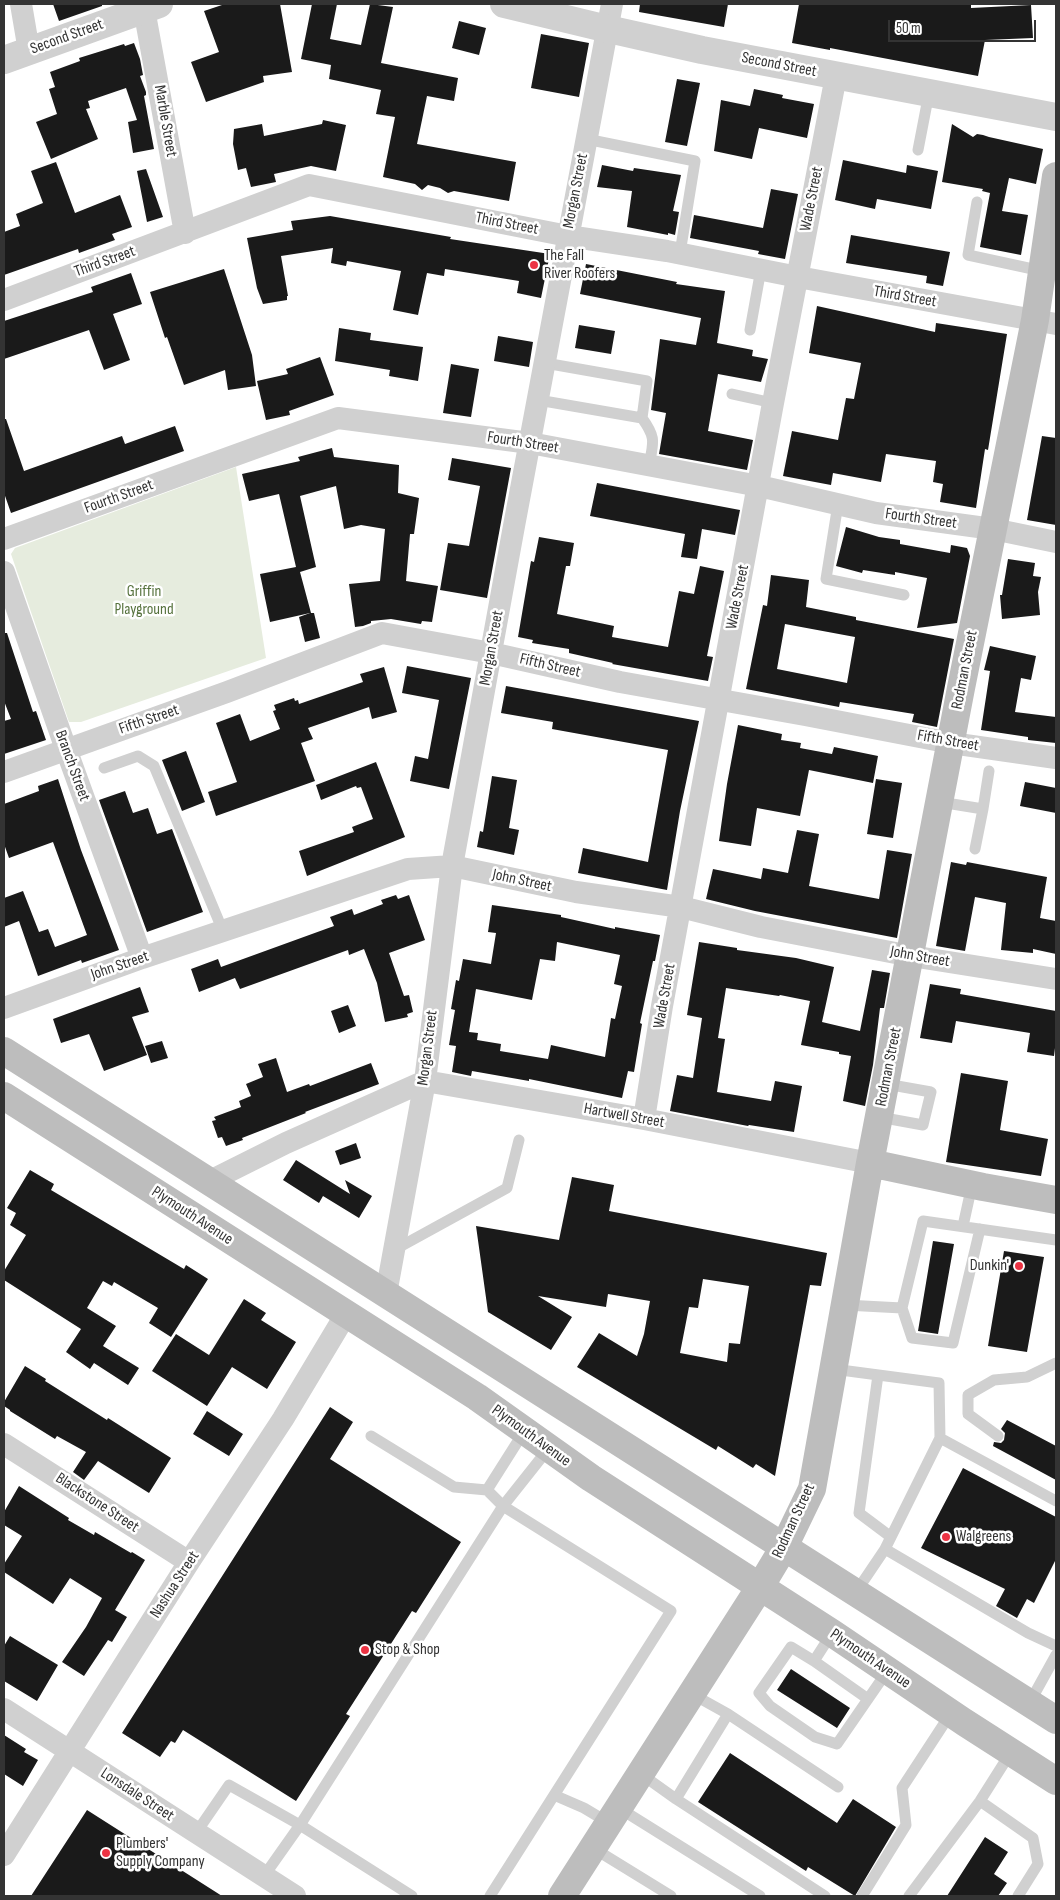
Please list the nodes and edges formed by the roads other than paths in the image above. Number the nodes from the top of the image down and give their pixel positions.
1 (22, 4) edge
2 (504, 4) edge
3 (152, 6) edge
4 (610, 17) edge
5 (29, 51) junction
6 (4, 60) edge
7 (836, 76) junction
8 (929, 93) junction
9 (1056, 117) edge
10 (586, 139) junction
11 (918, 150) dead end
12 (1056, 176) edge
13 (976, 202) dead end
14 (185, 233) junction
15 (568, 236) junction
16 (680, 253) junction
17 (761, 270) junction
18 (1042, 271) junction
19 (798, 277) junction
20 (4, 300) edge
21 (1045, 322) edge
22 (750, 330) dead end
23 (545, 363) junction
24 (732, 394) dead end
25 (538, 400) junction
26 (773, 403) junction
27 (642, 418) junction
28 (530, 443) junction
29 (648, 466) junction
30 (759, 486) junction
31 (838, 504) junction
32 (993, 528) junction
33 (4, 539) edge
34 (1056, 542) edge
35 (4, 572) edge
36 (904, 595) dead end
37 (491, 653) junction
38 (719, 699) junction
39 (951, 743) junction
40 (66, 749) junction
41 (1056, 758) edge
42 (104, 768) dead end
43 (989, 771) dead end
44 (4, 772) edge
45 (940, 802) junction
46 (983, 809) junction
47 (975, 849) dead end
48 (452, 866) junction
49 (681, 907) junction
50 (223, 931) junction
51 (911, 956) junction
52 (142, 958) junction
53 (1056, 979) edge
54 (4, 1008) edge
55 (4, 1051) edge
56 (425, 1081) junction
57 (886, 1084) junction
58 (4, 1096) edge
59 (879, 1117) junction
60 (644, 1119) junction
61 (519, 1140) dead end
62 (870, 1163) junction
63 (208, 1182) junction
64 (972, 1185) junction
65 (1056, 1200) edge
66 (963, 1226) junction
67 (980, 1229) junction
68 (1056, 1240) edge
69 (394, 1250) junction
70 (386, 1294) junction
71 (845, 1305) junction
72 (902, 1308) junction
73 (346, 1314) junction
74 (1055, 1367) edge
75 (833, 1369) junction
76 (878, 1375) junction
77 (525, 1430) junction
78 (371, 1436) dead end
79 (998, 1436) dead end
80 (940, 1438) junction
81 (4, 1444) edge
82 (549, 1448) junction
83 (487, 1490) junction
84 (1056, 1501) edge
85 (503, 1506) junction
86 (891, 1537) junction
87 (784, 1547) junction
88 (885, 1549) junction
89 (189, 1562) junction
90 (760, 1587) junction
91 (856, 1592) junction
92 (832, 1633) junction
93 (1056, 1646) edge
94 (1056, 1655) edge
95 (814, 1661) junction
96 (888, 1670) junction
97 (692, 1694) junction
98 (868, 1699) junction
99 (1030, 1702) junction
100 (4, 1709) edge
101 (951, 1713) junction
102 (728, 1714) junction
103 (1056, 1720) edge
104 (69, 1751) junction
105 (1011, 1752) junction
106 (640, 1773) junction
107 (1056, 1781) edge
108 (838, 1787) dead end
109 (554, 1795) junction
110 (676, 1799) junction
111 (980, 1801) junction
112 (614, 1816) junction
113 (300, 1825) junction
114 (196, 1833) junction
115 (593, 1848) junction
116 (4, 1855) edge
117 (264, 1876) junction
118 (295, 1896) edge
119 (412, 1896) edge
120 (490, 1896) edge
121 (562, 1896) edge
122 (671, 1896) edge
123 (760, 1896) edge
124 (825, 1896) edge
125 (862, 1896) edge
126 (909, 1896) edge
127 (1018, 1896) edge

1 - 5 street
2 - 4 street, Second Street
3 - 5 street, Second Street
3 - 14 street, Marble Street
4 - 7 street, Second Street
4 - 10 street, Morgan Street
5 - 6 street, Second Street
7 - 8 street, Second Street
7 - 19 street, Wade Street
8 - 9 street, Second Street
8 - 11 lane
10 - 15 street, Morgan Street
10 - 16 lane
12 - 18 main road, Rodman Street
13 - 18 lane
14 - 15 street, Third Street
14 - 20 street, Third Street
15 - 16 street, Third Street
15 - 23 street, Morgan Street
16 - 17 street, Third Street
17 - 19 street, Third Street
17 - 22 lane
18 - 21 main road, Rodman Street
19 - 21 street, Third Street
19 - 26 street, Wade Street
21 - 32 main road, Rodman Street
23 - 25 street, Morgan Street
23 - 27 lane
24 - 26 lane
25 - 27 lane
25 - 28 street, Morgan Street
26 - 30 street, Wade Street
27 - 29 lane
28 - 29 street, Fourth Street
28 - 33 street, Fourth Street
28 - 37 street, Morgan Street
29 - 30 street, Fourth Street
30 - 31 street, Fourth Street
30 - 38 street, Wade Street
31 - 32 street, Fourth Street
31 - 36 lane
32 - 34 street, Fourth Street
32 - 39 main road, Rodman Street
35 - 40 street, Branch Street
37 - 38 street, Fifth Street
37 - 40 street, Fifth Street
37 - 48 street, Morgan Street
38 - 39 street, Fifth Street
38 - 49 street, Wade Street
39 - 41 street, Fifth Street
39 - 45 main road, Rodman Street
40 - 44 street, Fifth Street
40 - 52 street, Branch Street
42 - 50 lane
43 - 46 lane
45 - 46 lane
45 - 51 main road, Rodman Street
46 - 47 lane
48 - 49 street, John Street
48 - 50 street, John Street
48 - 56 street, Morgan Street
49 - 51 street, John Street
49 - 60 street, Wade Street
50 - 52 street, John Street
51 - 53 street, John Street
51 - 57 main road, Rodman Street
52 - 54 street, John Street
55 - 63 main road
56 - 60 street, Hartwell Street
56 - 63 street
56 - 69 street, Morgan Street
57 - 59 main road, Rodman Street
57 - 59 lane
58 - 73 main road, Plymouth Avenue
59 - 62 main road, Rodman Street
60 - 62 street, Hartwell Street
61 - 69 lane
62 - 64 main road, Hartwell Street
62 - 71 main road, Rodman Street
63 - 70 main road
64 - 65 main road, Hartwell Street
64 - 66 lane
66 - 67 lane
66 - 72 lane
67 - 68 lane
67 - 72 lane
69 - 70 street, Morgan Street
70 - 87 main road
71 - 72 lane
71 - 75 main road, Rodman Street
73 - 77 main road, Plymouth Avenue
73 - 89 street, Nashua Street
74 - 79 lane
75 - 76 lane
75 - 87 main road, Rodman Street
76 - 80 lane
76 - 86 lane
77 - 82 main road, Plymouth Avenue
77 - 83 lane
78 - 83 lane
80 - 84 lane
80 - 86 lane
81 - 89 street, Blackstone Street
82 - 85 lane
82 - 90 main road, Plymouth Avenue
83 - 85 lane
85 - 109 lane
85 - 113 lane
86 - 88 lane
87 - 90 main road, Rodman Street
87 - 91 main road
88 - 91 lane
88 - 93 lane
89 - 104 street, Nashua Street
90 - 92 main road, Plymouth Avenue
90 - 97 main road, Rodman Street
91 - 99 main road
92 - 95 lane
92 - 96 main road, Plymouth Avenue
94 - 99 lane
95 - 98 lane
95 - 98 lane
96 - 98 lane
96 - 101 main road, Plymouth Avenue
97 - 102 lane
97 - 106 main road, Rodman Street
99 - 103 main road
100 - 104 street, Lonsdale Street
101 - 105 main road, Plymouth Avenue
101 - 125 lane
102 - 108 lane
102 - 110 lane
104 - 114 street, Lonsdale Street
104 - 116 street, Nashua Street
105 - 107 main road, Plymouth Avenue
105 - 111 lane
106 - 110 lane
106 - 112 main road, Rodman Street
109 - 112 lane
109 - 120 lane
110 - 124 lane
111 - 126 lane
111 - 127 lane
112 - 115 main road, Rodman Street
112 - 123 lane
113 - 114 lane
113 - 117 lane
113 - 119 lane
114 - 117 street, Lonsdale Street
115 - 121 main road, Rodman Street
115 - 122 lane
117 - 118 street, Lonsdale Street

